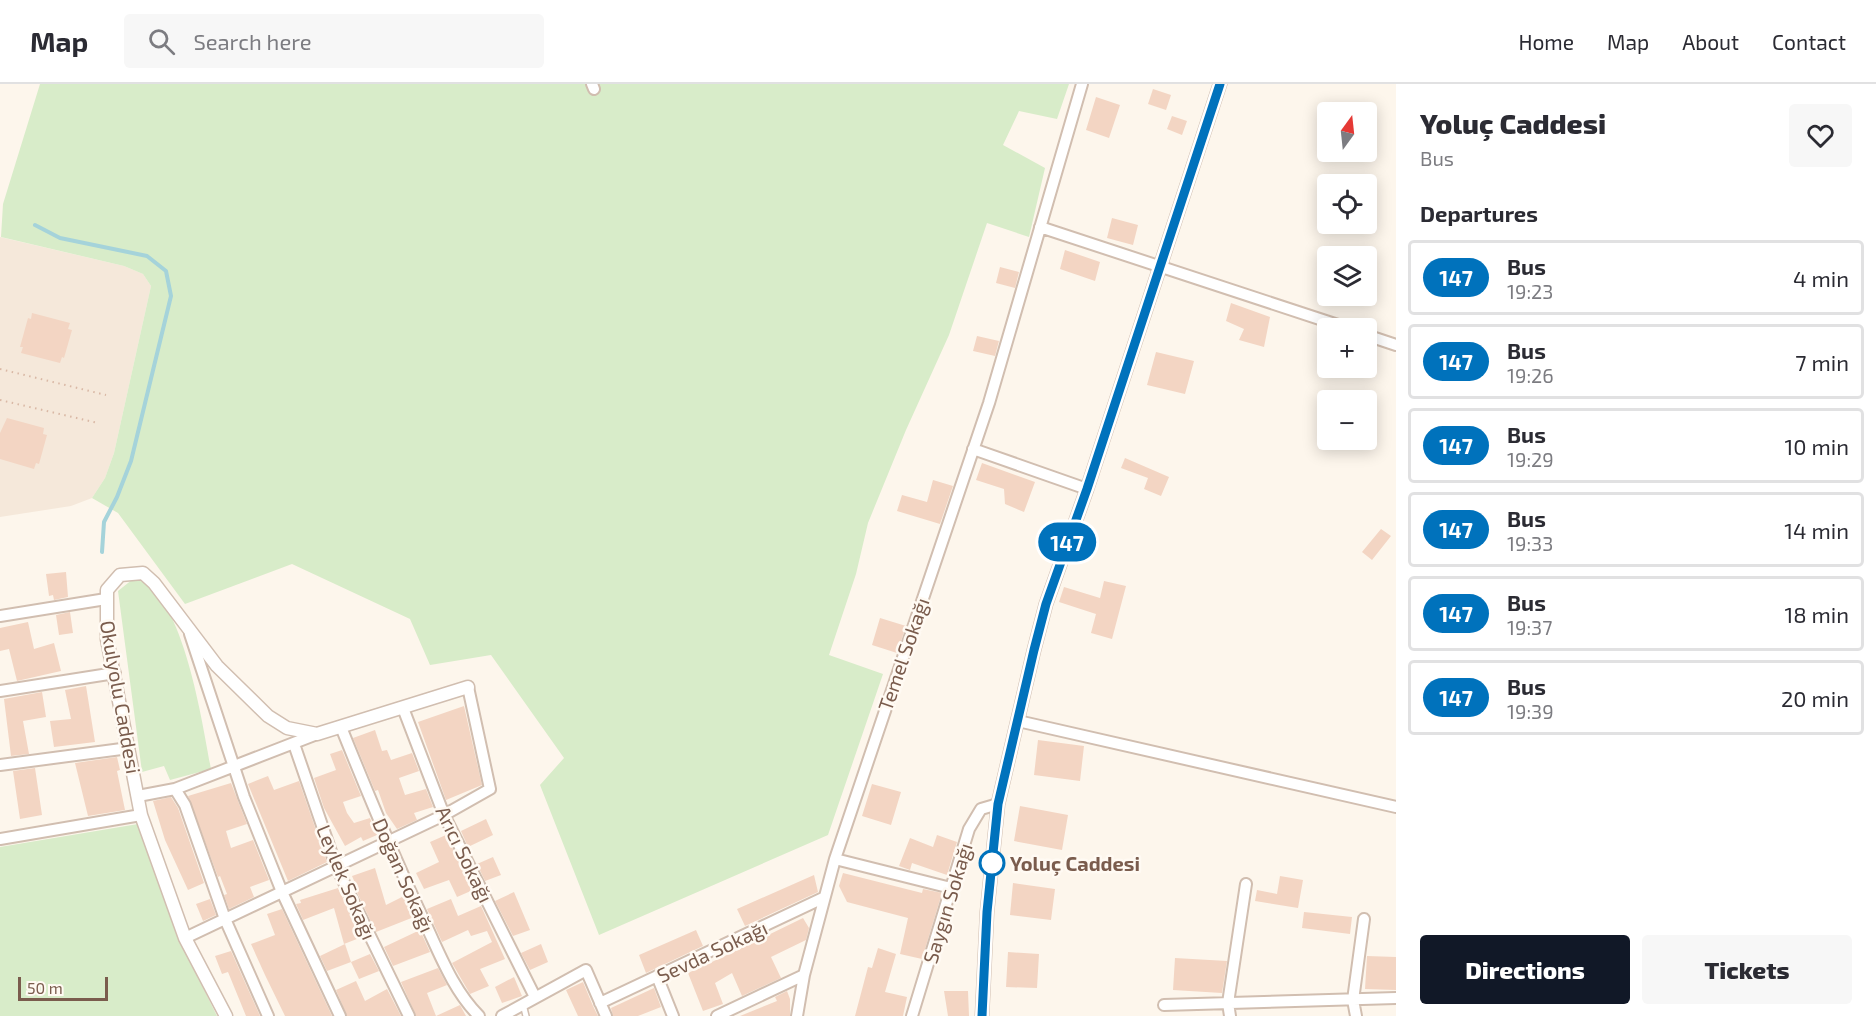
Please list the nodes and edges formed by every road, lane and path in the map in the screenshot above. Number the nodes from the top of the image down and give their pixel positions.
1 (1082, 84) edge
2 (1220, 84) edge
3 (1040, 227) junction
4 (1160, 266) junction
5 (1317, 318) edge
6 (1377, 339) edge
7 (1396, 345) edge
8 (0, 369) edge
9 (106, 395) dead end
10 (0, 400) edge
11 (98, 423) dead end
12 (973, 449) junction
13 (1087, 489) junction
14 (106, 600) junction
15 (0, 616) edge
16 (189, 631) junction
17 (115, 673) junction
18 (468, 687) joint
19 (0, 691) edge
20 (403, 708) junction
21 (1017, 721) junction
22 (341, 727) junction
23 (317, 734) junction
24 (294, 744) junction
25 (129, 748) junction
26 (0, 765) edge
27 (234, 765) junction
28 (175, 789) junction
29 (138, 796) junction
30 (998, 804) junction
31 (1396, 807) edge
32 (141, 815) junction
33 (444, 815) junction
34 (0, 839) edge
35 (387, 842) junction
36 (835, 859) junction
37 (336, 866) junction
38 (1246, 884) dead end
39 (951, 888) junction
40 (282, 892) junction
41 (823, 898) junction
42 (225, 919) junction
43 (1364, 919) dead end
44 (185, 938) junction
45 (804, 975) junction
46 (657, 976) junction
47 (535, 997) junction
48 (1396, 998) edge
49 (1353, 1000) junction
50 (600, 1003) junction
51 (1228, 1003) junction
52 (523, 1004) junction
53 (1164, 1005) dead end
54 (226, 1016) edge
55 (268, 1016) edge
56 (340, 1016) edge
57 (409, 1016) edge
58 (479, 1016) edge
59 (502, 1016) edge
60 (526, 1016) edge
61 (606, 1016) edge
62 (673, 1016) edge
63 (717, 1016) edge
64 (797, 1016) edge
65 (912, 1016) edge
66 (982, 1016) edge
67 (1230, 1016) edge
68 (1356, 1016) edge

1 - 3 street
2 - 4 street
3 - 4 street
3 - 12 street, Temel Sokağı
4 - 5 street
4 - 13 street
6 - 7 street
8 - 9 path
10 - 11 path
12 - 13 street
12 - 36 street, Temel Sokağı
13 - 21 street
14 - 15 street
14 - 16 street, Okulyolu Caddesi
14 - 17 street, Okulyolu Caddesi
16 - 23 street, Okulyolu Caddesi
16 - 27 street
17 - 19 street
17 - 25 street, Okulyolu Caddesi
18 - 20 street, Okulyolu Caddesi
18 - 33 street
20 - 22 street, Okulyolu Caddesi
20 - 33 street, Arıcı Sokağı
21 - 30 street
21 - 31 street
22 - 23 street, Okulyolu Caddesi
22 - 35 street, Doğan Sokağı
23 - 24 street
24 - 27 street
24 - 37 street, Leylek Sokağı
25 - 26 street
25 - 29 street, Okulyolu Caddesi
27 - 28 street
27 - 40 street
28 - 29 street
28 - 42 street
29 - 32 street, Okulyolu Caddesi
30 - 39 street, Saygın Sokağı
30 - 66 street
32 - 34 street
32 - 44 street, Okulyolu Caddesi
33 - 35 street
33 - 47 street, Arıcı Sokağı
35 - 37 street
35 - 58 street, Doğan Sokağı
36 - 39 street
36 - 41 street, Temel Sokağı
37 - 40 street
37 - 57 street, Leylek Sokağı
38 - 51 street
39 - 65 street, Saygın Sokağı
40 - 42 street
40 - 56 street
41 - 45 street, Temel Sokağı
41 - 46 street, Sevda Sokağı
42 - 44 street
42 - 55 street
43 - 49 street
44 - 54 street, Okulyolu Caddesi
45 - 63 street
45 - 64 street, Temel Sokağı
46 - 50 street, Sevda Sokağı
46 - 62 street
47 - 50 street
47 - 52 street
48 - 49 street
49 - 51 street
49 - 68 street
50 - 61 street
51 - 53 street
51 - 67 street
52 - 59 street
52 - 60 lane

